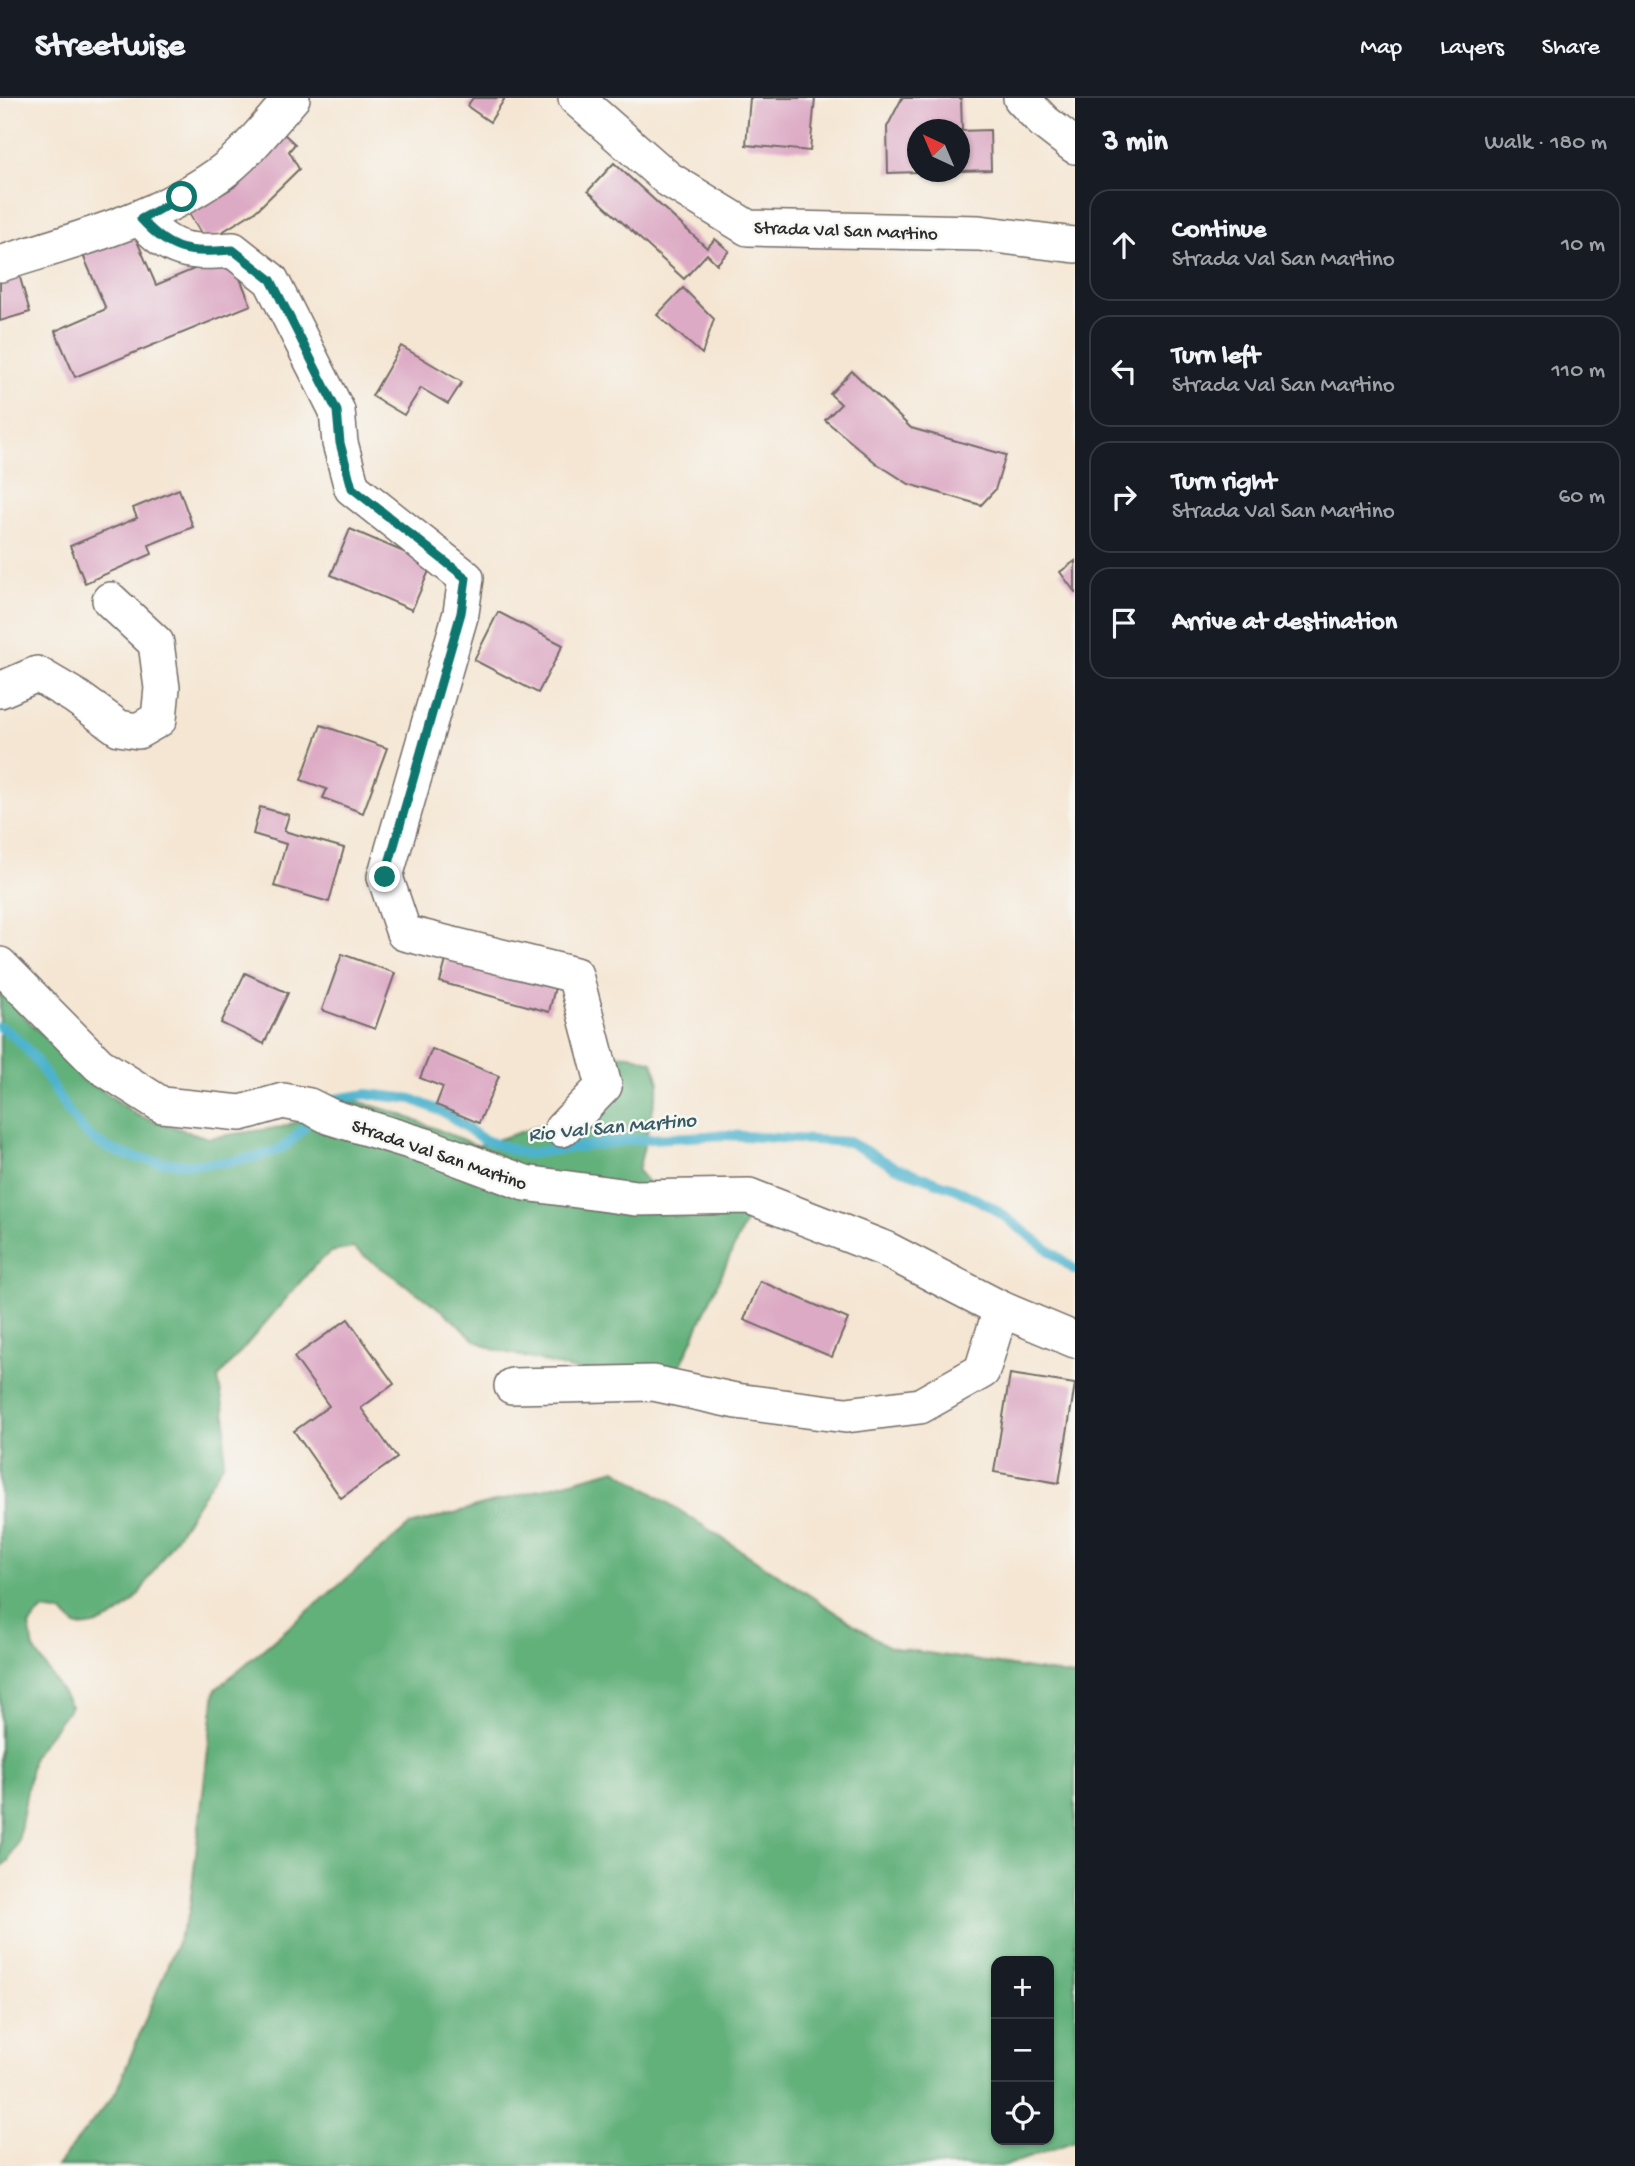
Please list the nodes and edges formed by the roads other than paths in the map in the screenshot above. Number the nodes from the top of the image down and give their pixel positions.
1 (292, 98) edge
2 (576, 98) edge
3 (1021, 98) edge
4 (1075, 146) edge
5 (141, 219) junction
6 (1075, 245) edge
7 (0, 264) edge
8 (110, 600) dead end
9 (0, 690) edge
10 (0, 965) edge
11 (562, 1129) dead end
12 (1001, 1309) junction
13 (1075, 1340) edge
14 (512, 1386) dead end

1 - 5 street
2 - 6 street, Strada Val San Martino
3 - 4 street
5 - 7 street
5 - 11 street
8 - 9 street
10 - 12 street, Strada Val San Martino
12 - 13 street, Strada Val San Martino
12 - 14 street

